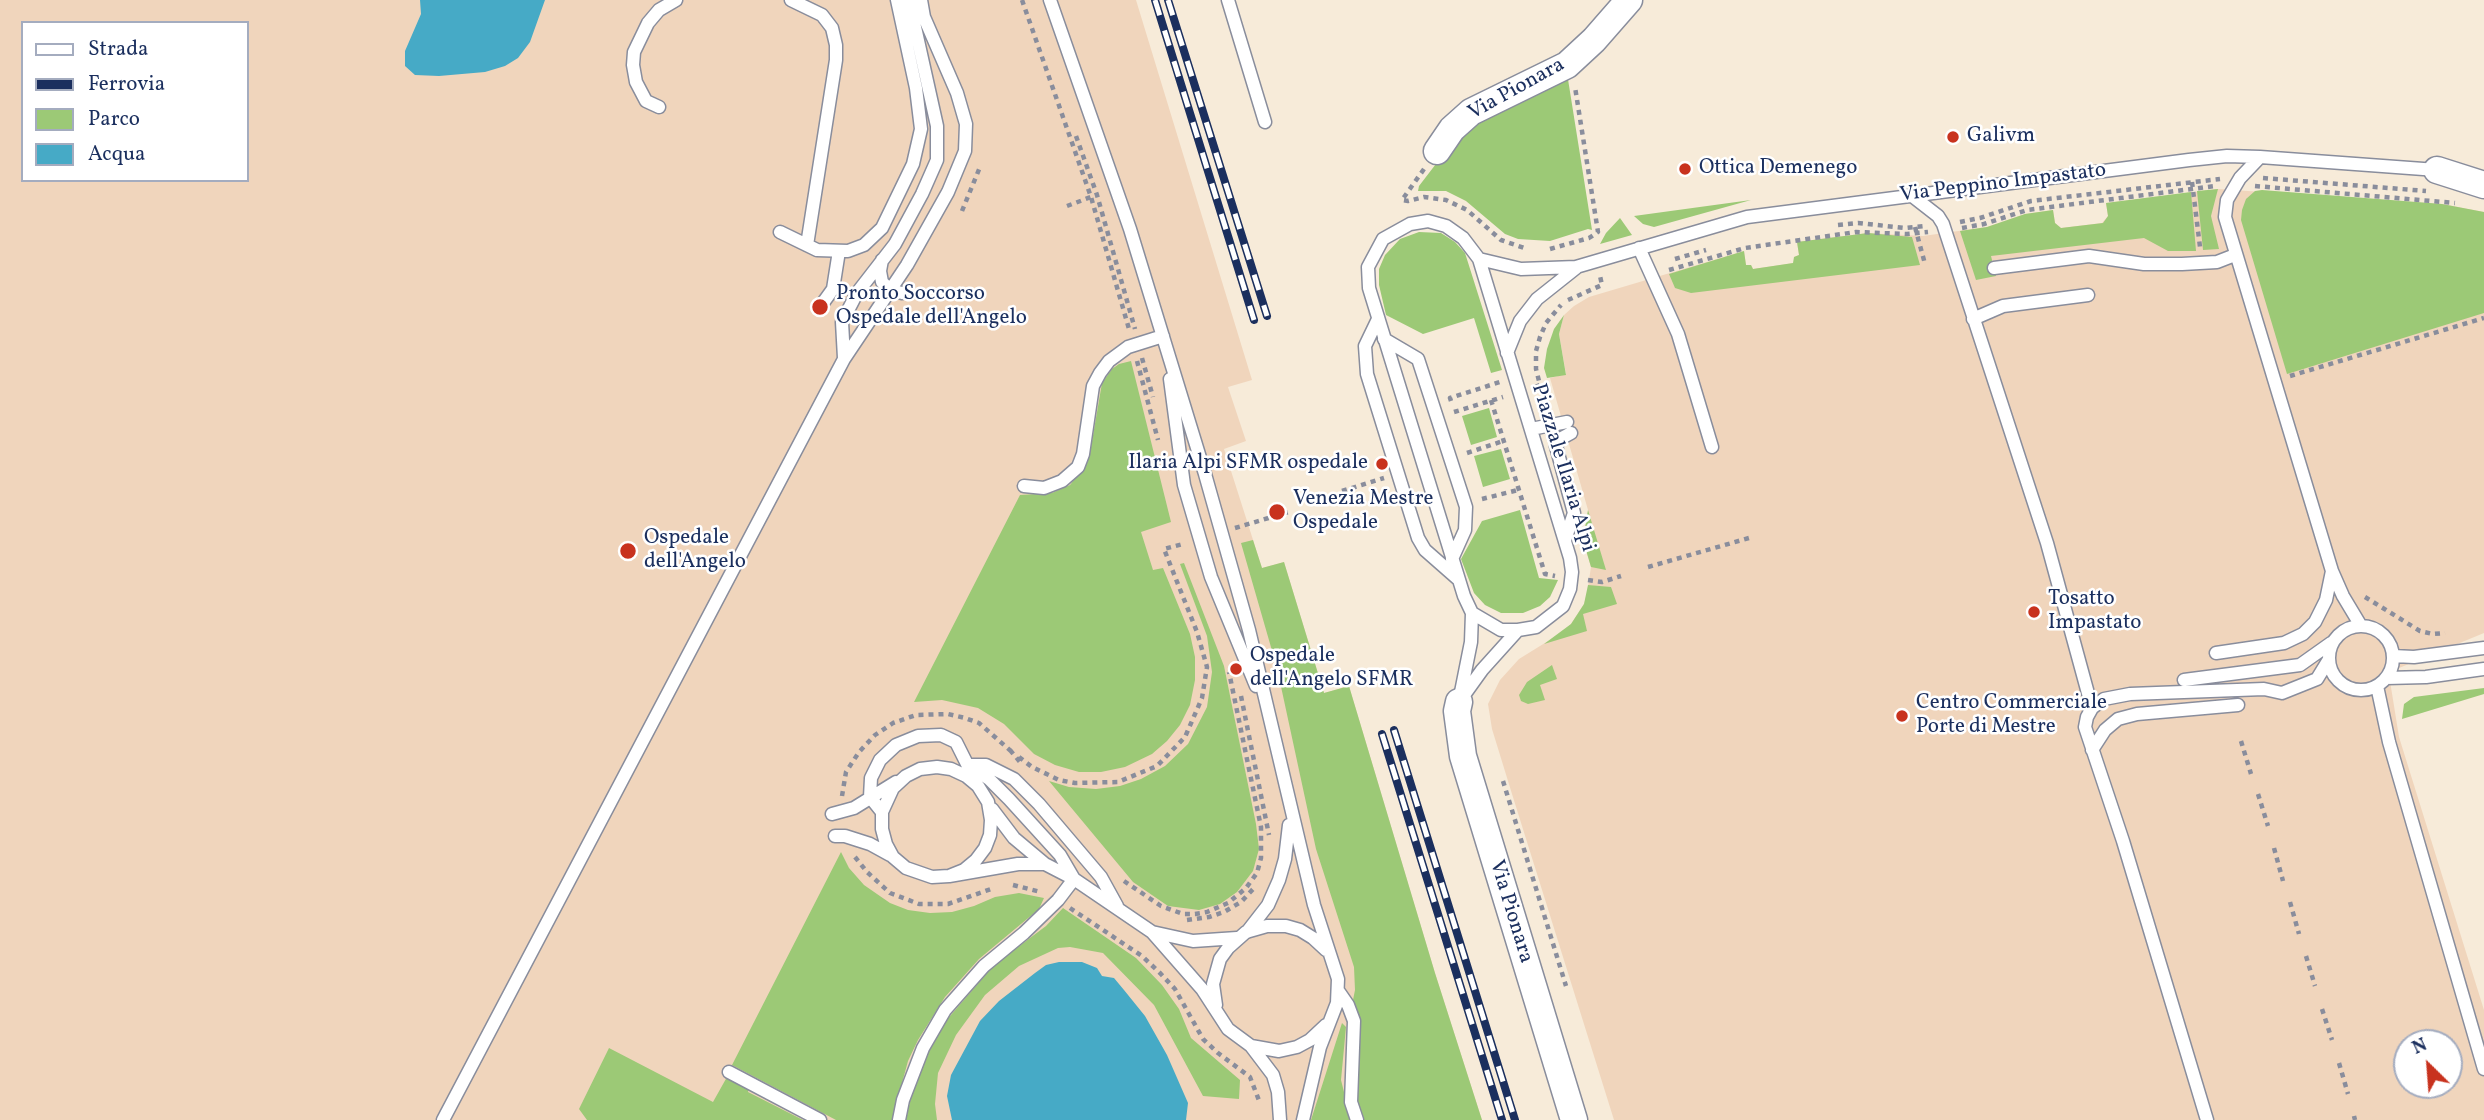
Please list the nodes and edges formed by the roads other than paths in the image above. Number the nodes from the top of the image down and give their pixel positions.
1 (676, 0) edge
2 (791, 0) edge
3 (897, 0) edge
4 (909, 0) edge
5 (921, 0) edge
6 (1050, 0) edge
7 (1228, 0) edge
8 (1629, 0) edge
9 (659, 107) dead end
10 (1265, 122) dead end
11 (1437, 151) road end
12 (2260, 157) junction
13 (2484, 166) edge
14 (2437, 181) junction
15 (2484, 185) edge
16 (1911, 195) junction
17 (780, 232) dead end
18 (807, 245) junction
19 (1639, 248) junction
20 (839, 251) junction
21 (2235, 255) junction
22 (883, 260) junction
23 (1479, 260) junction
24 (1576, 267) junction
25 (1994, 268) dead end
26 (896, 291) junction
27 (2088, 295) dead end
28 (820, 307) dead end
29 (1378, 319) junction
30 (1973, 319) junction
31 (1384, 339) junction
32 (1164, 340) junction
33 (1507, 353) junction
34 (844, 359) junction
35 (1531, 429) junction
36 (1712, 447) dead end
37 (1024, 486) dead end
38 (1565, 540) junction
39 (1452, 559) junction
40 (2332, 571) junction
41 (1458, 579) junction
42 (1472, 613) junction
43 (2361, 626) junction
44 (1518, 631) junction
45 (2332, 643) junction
46 (2484, 648) edge
47 (2216, 653) dead end
48 (2393, 656) junction
49 (2328, 661) junction
50 (2484, 669) edge
51 (2183, 680) dead end
52 (2381, 682) junction
53 (1459, 702) junction
54 (2238, 705) dead end
55 (2092, 708) junction
56 (1271, 722) junction
57 (2092, 750) junction
58 (968, 765) junction
59 (951, 769) junction
60 (906, 776) junction
61 (978, 786) junction
62 (870, 797) junction
63 (988, 803) junction
64 (1289, 807) junction
65 (836, 809) road end
66 (882, 813) junction
67 (835, 836) dead end
68 (893, 857) junction
69 (1045, 864) junction
70 (949, 876) junction
71 (1074, 879) junction
72 (1119, 909) junction
73 (1152, 932) junction
74 (1242, 935) junction
75 (1335, 966) junction
76 (1339, 992) junction
77 (1218, 1012) junction
78 (1331, 1019) junction
79 (1251, 1046) junction
80 (2484, 1069) edge
81 (729, 1072) dead end
82 (443, 1120) edge
83 (820, 1120) edge
84 (899, 1120) edge
85 (1280, 1120) edge
86 (1303, 1120) edge
87 (1357, 1120) edge
88 (1574, 1120) edge
89 (2207, 1120) edge

1 - 9 lane
2 - 18 lane
3 - 20 lane
4 - 22 lane
5 - 26 lane
6 - 32 lane
7 - 10 lane
8 - 11 street, Via Pionara
12 - 14 lane, Via Peppino Impastato
12 - 16 lane, Via Peppino Impastato
12 - 21 lane
13 - 14 street, Via Peppino Impastato
14 - 15 street, Via Peppino Impastato
16 - 19 lane, Via Peppino Impastato
16 - 30 lane
17 - 18 lane
18 - 20 lane
19 - 24 lane, Via Peppino Impastato
19 - 36 lane
20 - 28 lane
21 - 25 lane
21 - 40 lane
22 - 26 lane
22 - 34 lane
23 - 24 lane, Via Peppino Impastato
23 - 29 lane, Piazzale Ilaria Alpi
23 - 33 lane, Piazzale Ilaria Alpi
24 - 33 lane, Via Peppino Impastato
26 - 34 lane
27 - 30 lane
29 - 31 lane, Piazzale Ilaria Alpi
29 - 41 lane
30 - 55 lane
31 - 39 lane, Piazzale Ilaria Alpi
31 - 39 lane
32 - 37 lane
32 - 56 lane
32 - 56 lane
33 - 35 lane, Piazzale Ilaria Alpi
34 - 82 lane
35 - 38 lane, Piazzale Ilaria Alpi
35 - 38 lane
38 - 44 lane, Piazzale Ilaria Alpi
39 - 41 lane, Piazzale Ilaria Alpi
40 - 43 lane
40 - 47 lane
41 - 42 lane, Piazzale Ilaria Alpi
42 - 44 lane
42 - 53 lane, Via Pionara
43 - 45 lane
43 - 48 lane
44 - 53 lane
45 - 49 lane
45 - 51 lane
46 - 48 lane
48 - 52 lane
49 - 52 lane
49 - 55 lane
50 - 52 lane
52 - 80 lane
53 - 88 street, Via Pionara
54 - 57 lane
55 - 57 lane
56 - 64 lane
57 - 89 lane
58 - 59 lane
58 - 61 lane
58 - 62 lane
58 - 71 lane
58 - 72 lane
59 - 60 lane
59 - 61 lane
60 - 62 lane
60 - 66 lane
61 - 63 lane
62 - 65 lane
62 - 66 lane
63 - 69 lane
63 - 70 lane
64 - 74 lane
64 - 75 lane
66 - 68 lane
67 - 68 lane
68 - 70 lane
69 - 70 lane
69 - 71 lane
71 - 72 lane
71 - 84 lane
72 - 73 lane
73 - 74 lane
73 - 77 lane
74 - 75 lane
74 - 77 lane
75 - 76 lane
76 - 78 lane
76 - 87 lane
77 - 79 lane
78 - 79 lane
78 - 86 lane
79 - 85 lane
81 - 83 lane

